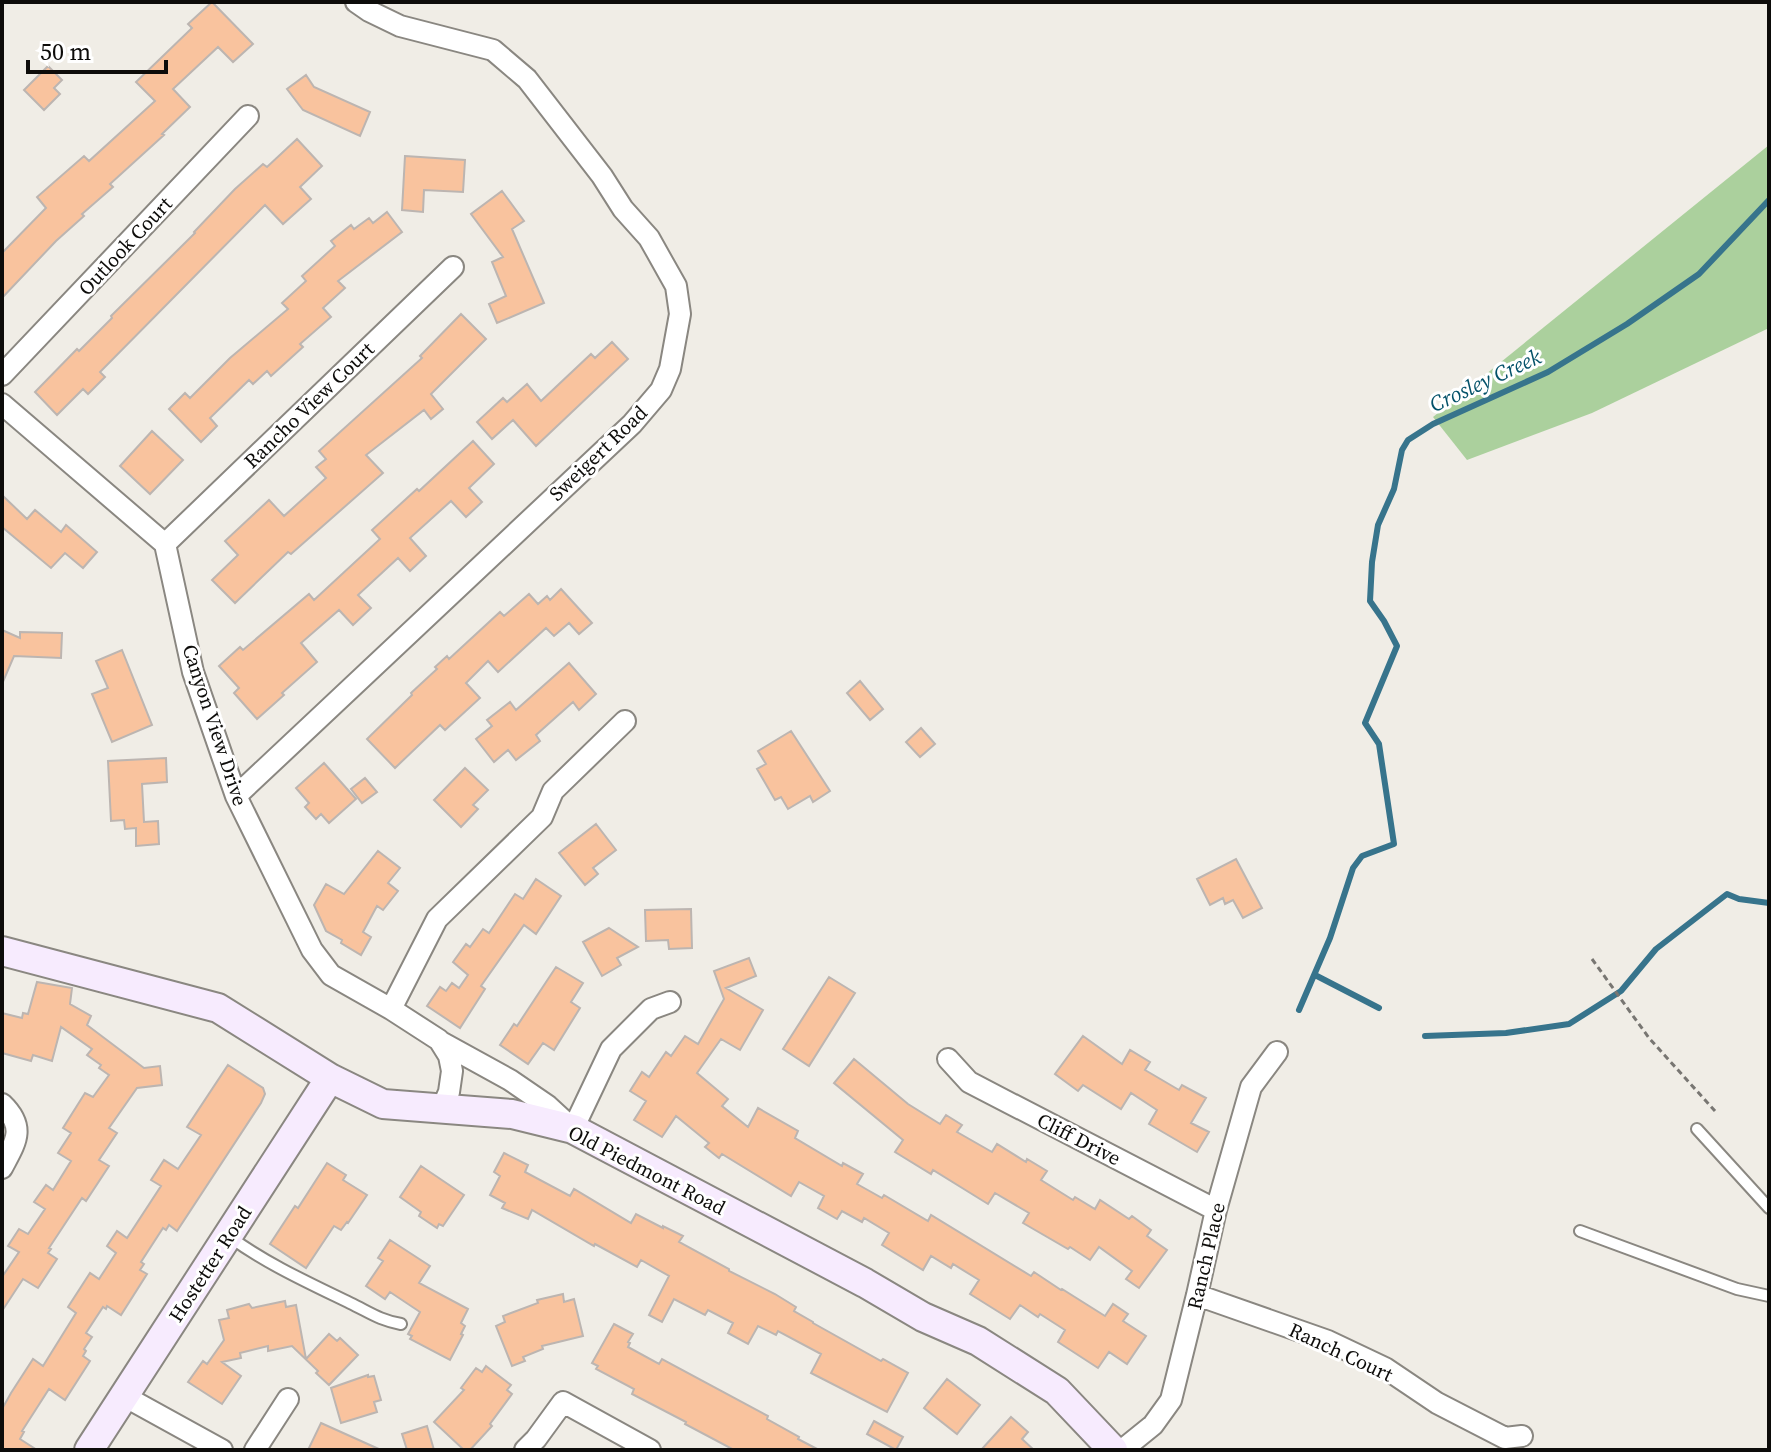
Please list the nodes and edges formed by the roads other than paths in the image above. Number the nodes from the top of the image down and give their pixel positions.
1 (356, 2) edge
2 (248, 116) dead end
3 (453, 267) dead end
4 (2, 375) edge
5 (2, 404) edge
6 (165, 544) junction
7 (625, 721) dead end
8 (236, 796) junction
9 (2, 951) edge
10 (670, 1002) dead end
11 (391, 1009) junction
12 (439, 1040) junction
13 (1277, 1052) dead end
14 (948, 1059) dead end
15 (330, 1078) junction
16 (2, 1104) edge
17 (442, 1108) junction
18 (573, 1129) junction
19 (1697, 1129) dead end
20 (2, 1168) edge
21 (1769, 1208) edge
22 (1216, 1210) junction
23 (1580, 1231) dead end
24 (228, 1236) junction
25 (1197, 1295) junction
26 (1769, 1296) edge
27 (401, 1324) dead end
28 (124, 1396) junction
29 (288, 1399) dead end
30 (1522, 1436) dead end
31 (89, 1450) edge
32 (222, 1450) edge
33 (255, 1450) edge
34 (525, 1450) edge
35 (650, 1450) edge
36 (1113, 1450) edge
37 (1122, 1450) edge

1 - 8 street, Sweigert Road
2 - 4 street, Outlook Court
3 - 6 street, Rancho View Court
5 - 6 street
6 - 8 street, Canyon View Drive
7 - 11 street
8 - 11 street, Canyon View Drive
9 - 15 street, Old Piedmont Road
10 - 18 street
11 - 12 street, Canyon View Drive
12 - 17 street
12 - 18 street, Canyon View Drive
13 - 22 street, Ranch Place
14 - 22 street, Cliff Drive
15 - 17 street, Old Piedmont Road
15 - 24 street, Hostetter Road
16 - 20 street
17 - 18 street, Old Piedmont Road
18 - 36 street, Old Piedmont Road
19 - 21 lane
22 - 25 street, Ranch Place
23 - 26 lane
24 - 27 lane
24 - 28 street, Hostetter Road
25 - 30 street, Ranch Court
25 - 37 street, Ranch Place
28 - 31 street, Hostetter Road
28 - 32 street
29 - 33 street
34 - 35 street

